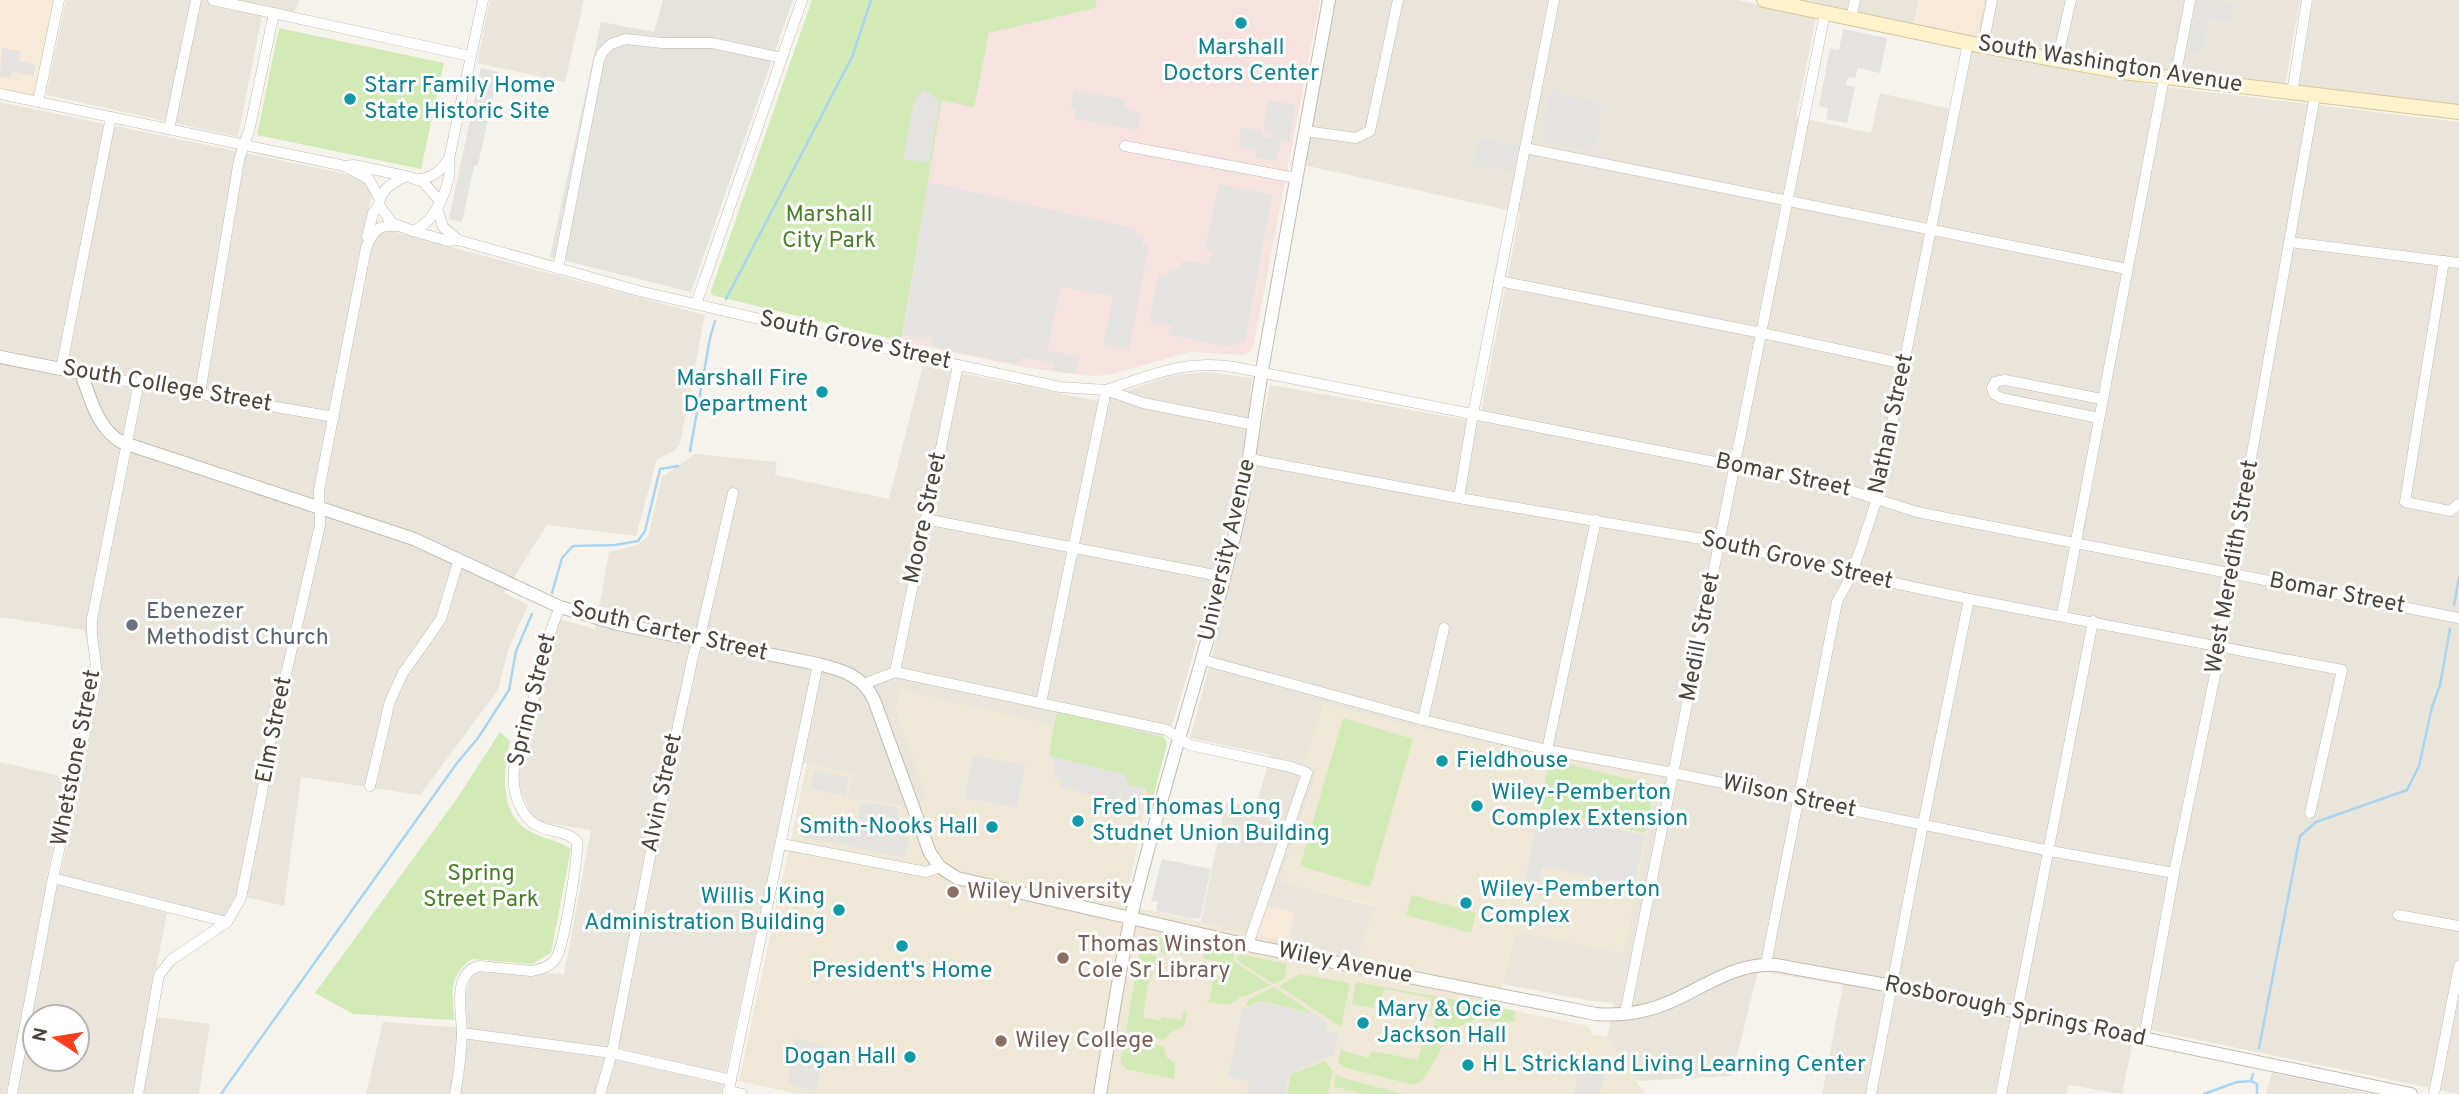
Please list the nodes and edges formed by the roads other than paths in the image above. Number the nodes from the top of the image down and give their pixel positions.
1 (59, 0) edge
2 (196, 0) edge
3 (214, 0) edge
4 (483, 0) edge
5 (802, 0) edge
6 (1329, 0) edge
7 (1398, 0) edge
8 (1554, 0) edge
9 (1764, 0) edge
10 (1855, 0) edge
11 (1992, 0) edge
12 (2071, 0) edge
13 (2190, 0) edge
14 (2307, 0) edge
15 (274, 13) junction
16 (1825, 13) junction
17 (1851, 19) junction
18 (1975, 45) junction
19 (470, 56) junction
20 (782, 58) junction
21 (2057, 61) junction
22 (2170, 78) junction
23 (2292, 93) junction
24 (0, 94) edge
25 (2315, 95) junction
26 (38, 102) junction
27 (2459, 112) edge
28 (110, 117) junction
29 (169, 129) junction
30 (1305, 131) junction
31 (244, 144) junction
32 (1125, 146) dead end
33 (1525, 148) junction
34 (449, 159) junction
35 (345, 166) junction
36 (405, 176) junction
37 (1296, 178) junction
38 (419, 180) junction
39 (379, 201) junction
40 (1788, 202) junction
41 (438, 204) junction
42 (397, 226) junction
43 (1932, 229) junction
44 (413, 230) junction
45 (458, 240) junction
46 (2290, 242) junction
47 (366, 248) junction
48 (2444, 261) junction
49 (2459, 263) edge
50 (558, 269) junction
51 (2127, 269) junction
52 (1499, 281) junction
53 (696, 304) junction
54 (1762, 333) junction
55 (0, 357) edge
56 (1905, 364) junction
57 (958, 365) junction
58 (61, 369) junction
59 (81, 373) junction
60 (1262, 373) junction
61 (139, 382) junction
62 (1107, 390) junction
63 (200, 393) junction
64 (2102, 399) junction
65 (1473, 414) junction
66 (334, 417) junction
67 (2099, 418) junction
68 (1255, 425) junction
69 (127, 444) junction
70 (1250, 459) junction
71 (1734, 466) junction
72 (733, 493) dead end
73 (1459, 498) junction
74 (1877, 499) junction
75 (2459, 504) edge
76 (319, 507) junction
77 (925, 519) junction
78 (1597, 520) junction
79 (1720, 542) junction
80 (2077, 543) junction
81 (1075, 547) junction
82 (459, 559) junction
83 (2231, 573) junction
84 (1852, 574) junction
85 (1224, 577) junction
86 (1969, 599) junction
87 (560, 607) junction
88 (2062, 615) junction
89 (2459, 618) edge
90 (2092, 621) junction
91 (1444, 628) dead end
92 (698, 641) junction
93 (2221, 646) junction
94 (1203, 660) junction
95 (818, 664) junction
96 (895, 672) junction
97 (864, 684) junction
98 (1041, 703) junction
99 (1423, 720) junction
100 (1179, 738) junction
101 (1547, 750) junction
102 (1674, 773) junction
103 (370, 786) dead end
104 (1799, 800) junction
105 (2311, 813) dead end
106 (1923, 824) junction
107 (782, 844) junction
108 (2050, 850) junction
109 (940, 867) junction
110 (2174, 873) junction
111 (53, 878) junction
112 (2398, 915) dead end
113 (1131, 918) junction
114 (228, 922) junction
115 (2459, 926) edge
116 (1248, 945) junction
117 (1766, 964) junction
118 (2459, 966) edge
119 (1892, 986) junction
120 (2017, 1012) junction
121 (1625, 1014) junction
122 (462, 1033) junction
123 (2144, 1038) junction
124 (612, 1053) junction
125 (729, 1088) edge
126 (12, 1094) edge
127 (138, 1094) edge
128 (455, 1094) edge
129 (600, 1094) edge
130 (742, 1094) edge
131 (1100, 1094) edge
132 (1871, 1094) edge
133 (2001, 1094) edge
134 (2411, 1094) edge
135 (2434, 1094) edge

1 - 26 street
2 - 29 street
3 - 15 street
4 - 19 street
5 - 20 street
6 - 30 street, University Avenue
7 - 30 street
8 - 33 street
9 - 16 main road, South Washington Avenue
10 - 17 street
11 - 18 street, Nathan Street
12 - 21 street
13 - 22 street
14 - 23 street
15 - 19 street
15 - 31 street
16 - 17 main road, South Washington Avenue
16 - 40 street, Medill Street
17 - 18 main road, South Washington Avenue
18 - 21 main road, South Washington Avenue
18 - 43 street, Nathan Street
19 - 34 street
20 - 50 street
20 - 53 street
21 - 22 main road, South Washington Avenue
22 - 23 main road, South Washington Avenue
22 - 51 street
23 - 25 main road, South Washington Avenue
24 - 26 street
25 - 27 main road, South Washington Avenue
25 - 46 street, West Meredith Street
26 - 28 street
28 - 29 street
28 - 58 street
29 - 31 street
30 - 37 street, University Avenue
31 - 35 street
31 - 63 street
32 - 37 street
33 - 40 street
33 - 52 street
34 - 38 street
34 - 41 street
35 - 36 street
35 - 39 street
36 - 38 street
36 - 39 street
37 - 60 street, University Avenue
38 - 41 street
39 - 42 street
39 - 47 street, Elm Street
40 - 43 street
40 - 54 street, Medill Street
41 - 44 street
41 - 45 street
42 - 44 street
42 - 47 street
43 - 51 street
43 - 56 street, Nathan Street
44 - 45 street, South Grove Street
45 - 50 street, South Grove Street
46 - 48 street
46 - 83 street, West Meredith Street
47 - 66 street, Elm Street
48 - 49 street
48 - 75 street
50 - 53 street, South Grove Street
51 - 64 street
52 - 54 street
52 - 65 street
53 - 57 street, South Grove Street
54 - 56 street
54 - 71 street, Medill Street
55 - 58 street, South College Street
56 - 74 street, Nathan Street
57 - 62 street, South Grove Street
57 - 77 street, Moore Street
58 - 59 street, South College Street
59 - 61 street, South College Street
59 - 69 street, South Carter Street
60 - 62 street, Bomar Street
60 - 65 street, Bomar Street
60 - 68 street, University Avenue
61 - 63 street, South College Street
61 - 69 street, Whetstone Street
62 - 68 street, South Grove Street
62 - 81 street
63 - 66 street, South College Street
64 - 67 street
64 - 67 street
65 - 71 street, Bomar Street
65 - 73 street
66 - 76 street, Elm Street
67 - 80 street
68 - 70 street, University Avenue
69 - 76 street, South Carter Street
69 - 111 street, Whetstone Street
70 - 73 street, South Grove Street
70 - 85 street, University Avenue
71 - 74 street, Bomar Street
71 - 79 street, Medill Street
72 - 92 street, Alvin Street
73 - 78 street, South Grove Street
74 - 80 street, Bomar Street
74 - 84 street, Nathan Street
76 - 82 street, South Carter Street
76 - 114 street, Elm Street
77 - 81 street
77 - 96 street, Moore Street
78 - 79 street, South Grove Street
78 - 101 street
79 - 84 street, South Grove Street
79 - 102 street, Medill Street
80 - 83 street, Bomar Street
80 - 88 street
81 - 85 street
81 - 98 street
82 - 87 street, South Carter Street
82 - 103 street
83 - 89 street, Bomar Street
83 - 93 street, West Meredith Street
84 - 86 street, South Grove Street
84 - 104 street, Nathan Street
85 - 94 street, University Avenue
86 - 88 street, South Grove Street
86 - 106 street
87 - 92 street, South Carter Street
87 - 122 street, Spring Street
88 - 90 street, South Grove Street
90 - 93 street, South Grove Street
90 - 108 street
91 - 99 street
92 - 95 street, South Carter Street
92 - 124 street, Alvin Street
93 - 105 street, South Grove Street
93 - 110 street, West Meredith Street
94 - 99 street, Wilson Street
94 - 100 street, University Avenue
95 - 97 street, South Carter Street
95 - 107 street
96 - 97 street
96 - 98 street
97 - 109 street
98 - 100 street
99 - 101 street, Wilson Street
100 - 113 street, University Avenue
100 - 116 street
101 - 102 street, Wilson Street
102 - 104 street, Wilson Street
102 - 121 street, Medill Street
104 - 106 street, Wilson Street
104 - 117 street, Nathan Street
106 - 108 street, Wilson Street
106 - 119 street
107 - 109 street, Wiley Avenue
107 - 125 street
108 - 110 street, Wilson Street
108 - 120 street
109 - 113 street, Wiley Avenue
110 - 123 street, West Meredith Street
111 - 114 street
111 - 126 street, Whetstone Street
112 - 115 street
113 - 116 street, Wiley Avenue
113 - 131 street, University Avenue
114 - 127 street
116 - 121 street, Wiley Avenue
117 - 119 street, Rosborough Springs Road
117 - 121 street, Rosborough Springs Road
118 - 135 street
119 - 120 street, Rosborough Springs Road
119 - 132 street
120 - 123 street, Rosborough Springs Road
120 - 133 street
122 - 124 street
122 - 128 street, Spring Street
123 - 134 street, Rosborough Springs Road
124 - 125 street
124 - 129 street, Alvin Street
125 - 130 street

